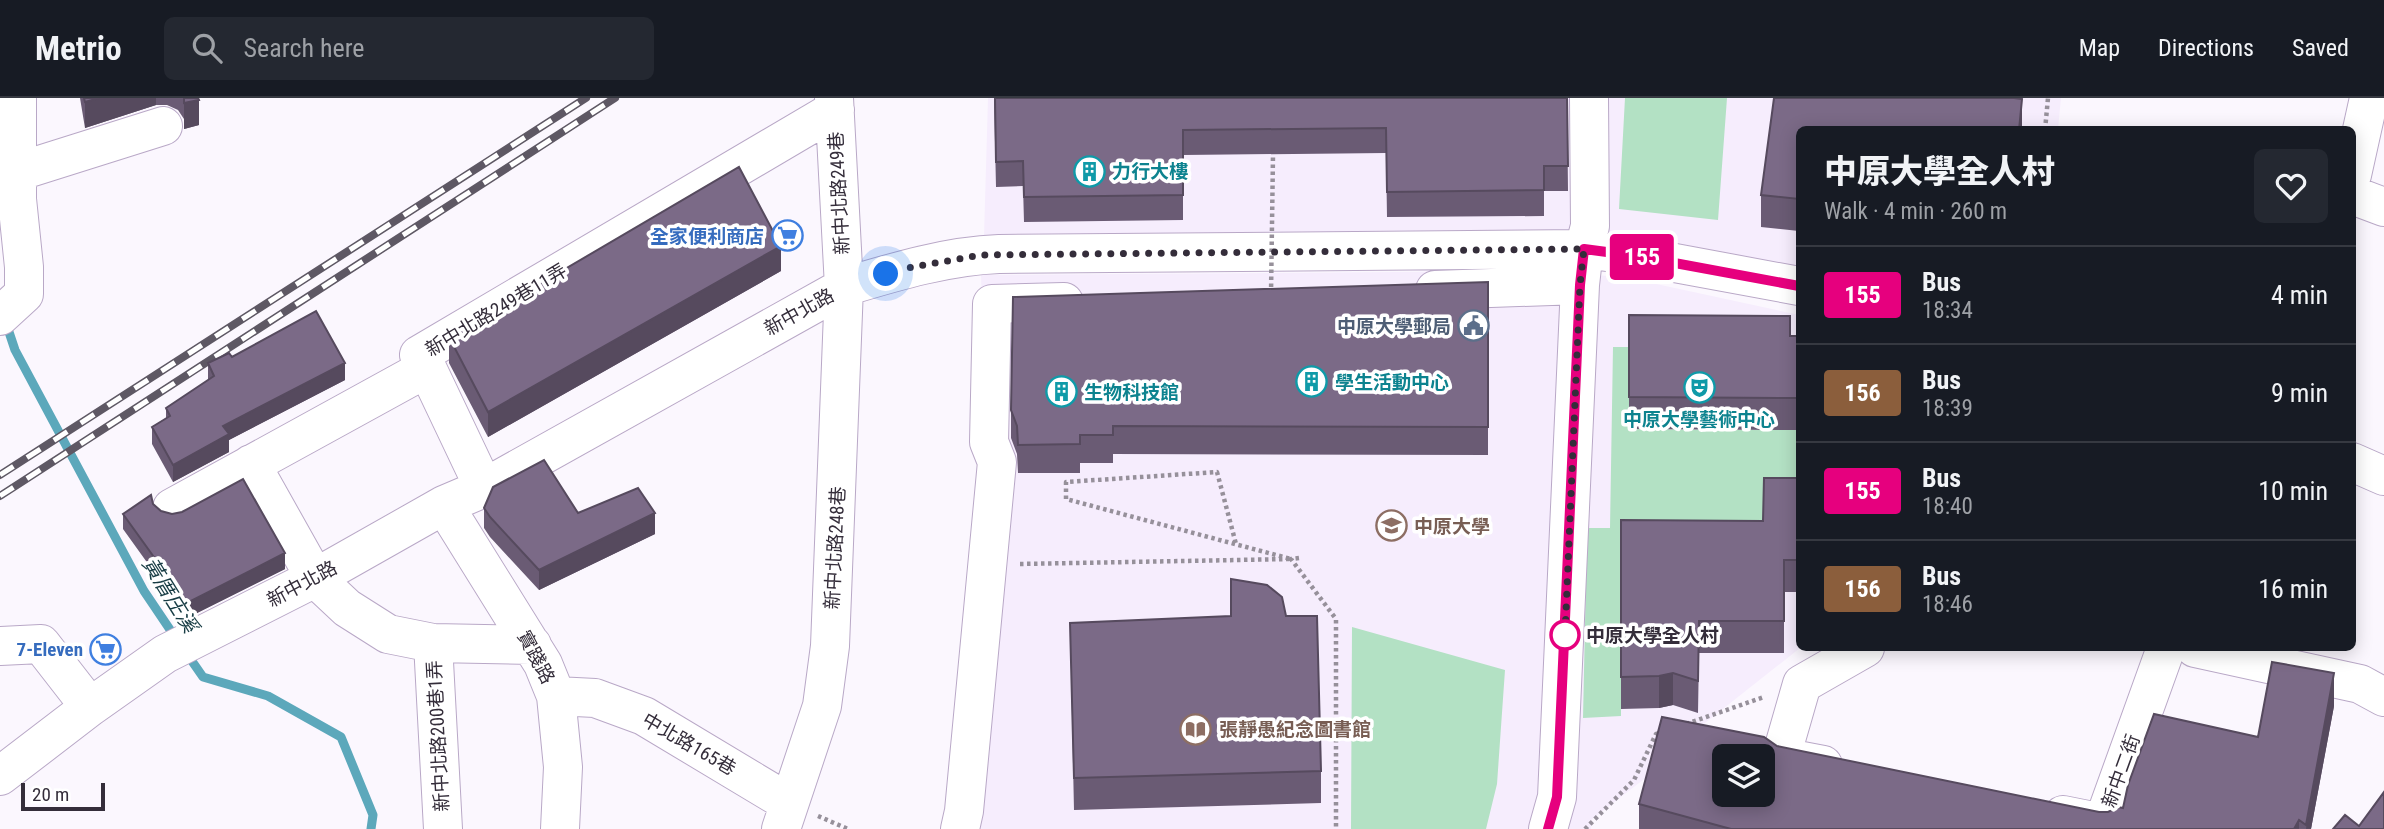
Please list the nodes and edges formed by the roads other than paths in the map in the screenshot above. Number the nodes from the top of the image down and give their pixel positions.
1 (17, 98) edge
2 (1589, 98) edge
3 (2369, 98) edge
4 (835, 104) edge
5 (163, 126) dead end
6 (2356, 158) edge
7 (18, 172) junction
8 (2356, 196) edge
9 (2384, 207) edge
10 (1582, 267) junction
11 (1796, 285) edge
12 (844, 288) junction
13 (1402, 291) edge
14 (1101, 301) edge
15 (0, 316) edge
16 (427, 368) junction
17 (251, 464) junction
18 (2356, 464) edge
19 (2384, 476) edge
20 (484, 488) junction
21 (444, 505) junction
22 (172, 508) dead end
23 (315, 578) junction
24 (433, 643) junction
25 (532, 645) junction
26 (0, 646) edge
27 (1860, 651) edge
28 (2165, 651) edge
29 (2209, 651) edge
30 (556, 696) junction
31 (2384, 697) edge
32 (90, 707) junction
33 (1862, 774) edge
34 (0, 776) edge
35 (2036, 810) edge
36 (785, 816) edge
37 (443, 829) edge
38 (561, 829) edge
39 (960, 829) edge
40 (1548, 829) edge

1 - 7 street
2 - 10 street
3 - 6 street
4 - 12 street, 新中北路249巷
4 - 16 street, 新中北路249巷11弄
5 - 7 street
7 - 15 street
8 - 9 street
10 - 11 street, 新中北路
10 - 12 street, 新中北路
10 - 13 street
10 - 40 street
12 - 20 street, 新中北路
12 - 36 street, 新中北路248巷
14 - 39 street
16 - 17 street, 新中北路249巷11弄
16 - 20 street
17 - 22 street, 新中北路249巷11弄
17 - 23 street
18 - 19 street
20 - 21 street, 新中北路
21 - 23 street, 新中北路
21 - 25 street, 實踐路
23 - 24 street
23 - 32 street, 新中北路
24 - 25 street
24 - 37 street, 新中北路200巷1弄
25 - 30 street, 實踐路
26 - 32 street
27 - 33 street
28 - 35 street, 新中二街
29 - 31 street
30 - 36 street, 中北路165巷
30 - 38 street, 實踐路
32 - 34 street

